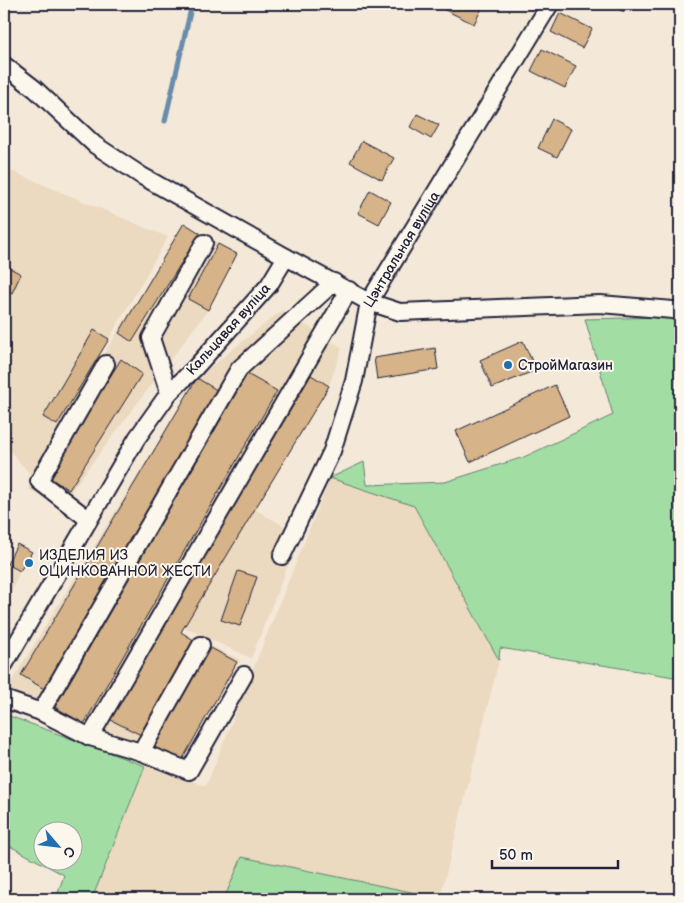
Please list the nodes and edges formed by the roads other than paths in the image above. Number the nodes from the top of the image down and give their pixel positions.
1 (550, 4) edge
2 (4, 65) edge
3 (204, 243) dead end
4 (286, 257) junction
5 (334, 282) junction
6 (349, 290) junction
7 (369, 302) junction
8 (680, 312) edge
9 (106, 364) dead end
10 (169, 393) junction
11 (88, 519) junction
12 (282, 556) dead end
13 (201, 645) dead end
14 (4, 665) edge
15 (244, 675) dead end
16 (4, 698) edge
17 (41, 712) junction
18 (90, 737) junction
19 (140, 752) junction

1 - 7 street, Цэнтральная вуліца
2 - 4 street
3 - 10 street
4 - 5 street
4 - 10 street, Кальцавая вуліца
5 - 6 street
5 - 17 street
6 - 7 street
6 - 18 street
7 - 8 street, Цэнтральная вуліца
7 - 12 street
9 - 11 street
10 - 11 street, Кальцавая вуліца
11 - 14 street, Кальцавая вуліца
13 - 19 street
15 - 19 street
16 - 17 street
17 - 18 street
18 - 19 street

